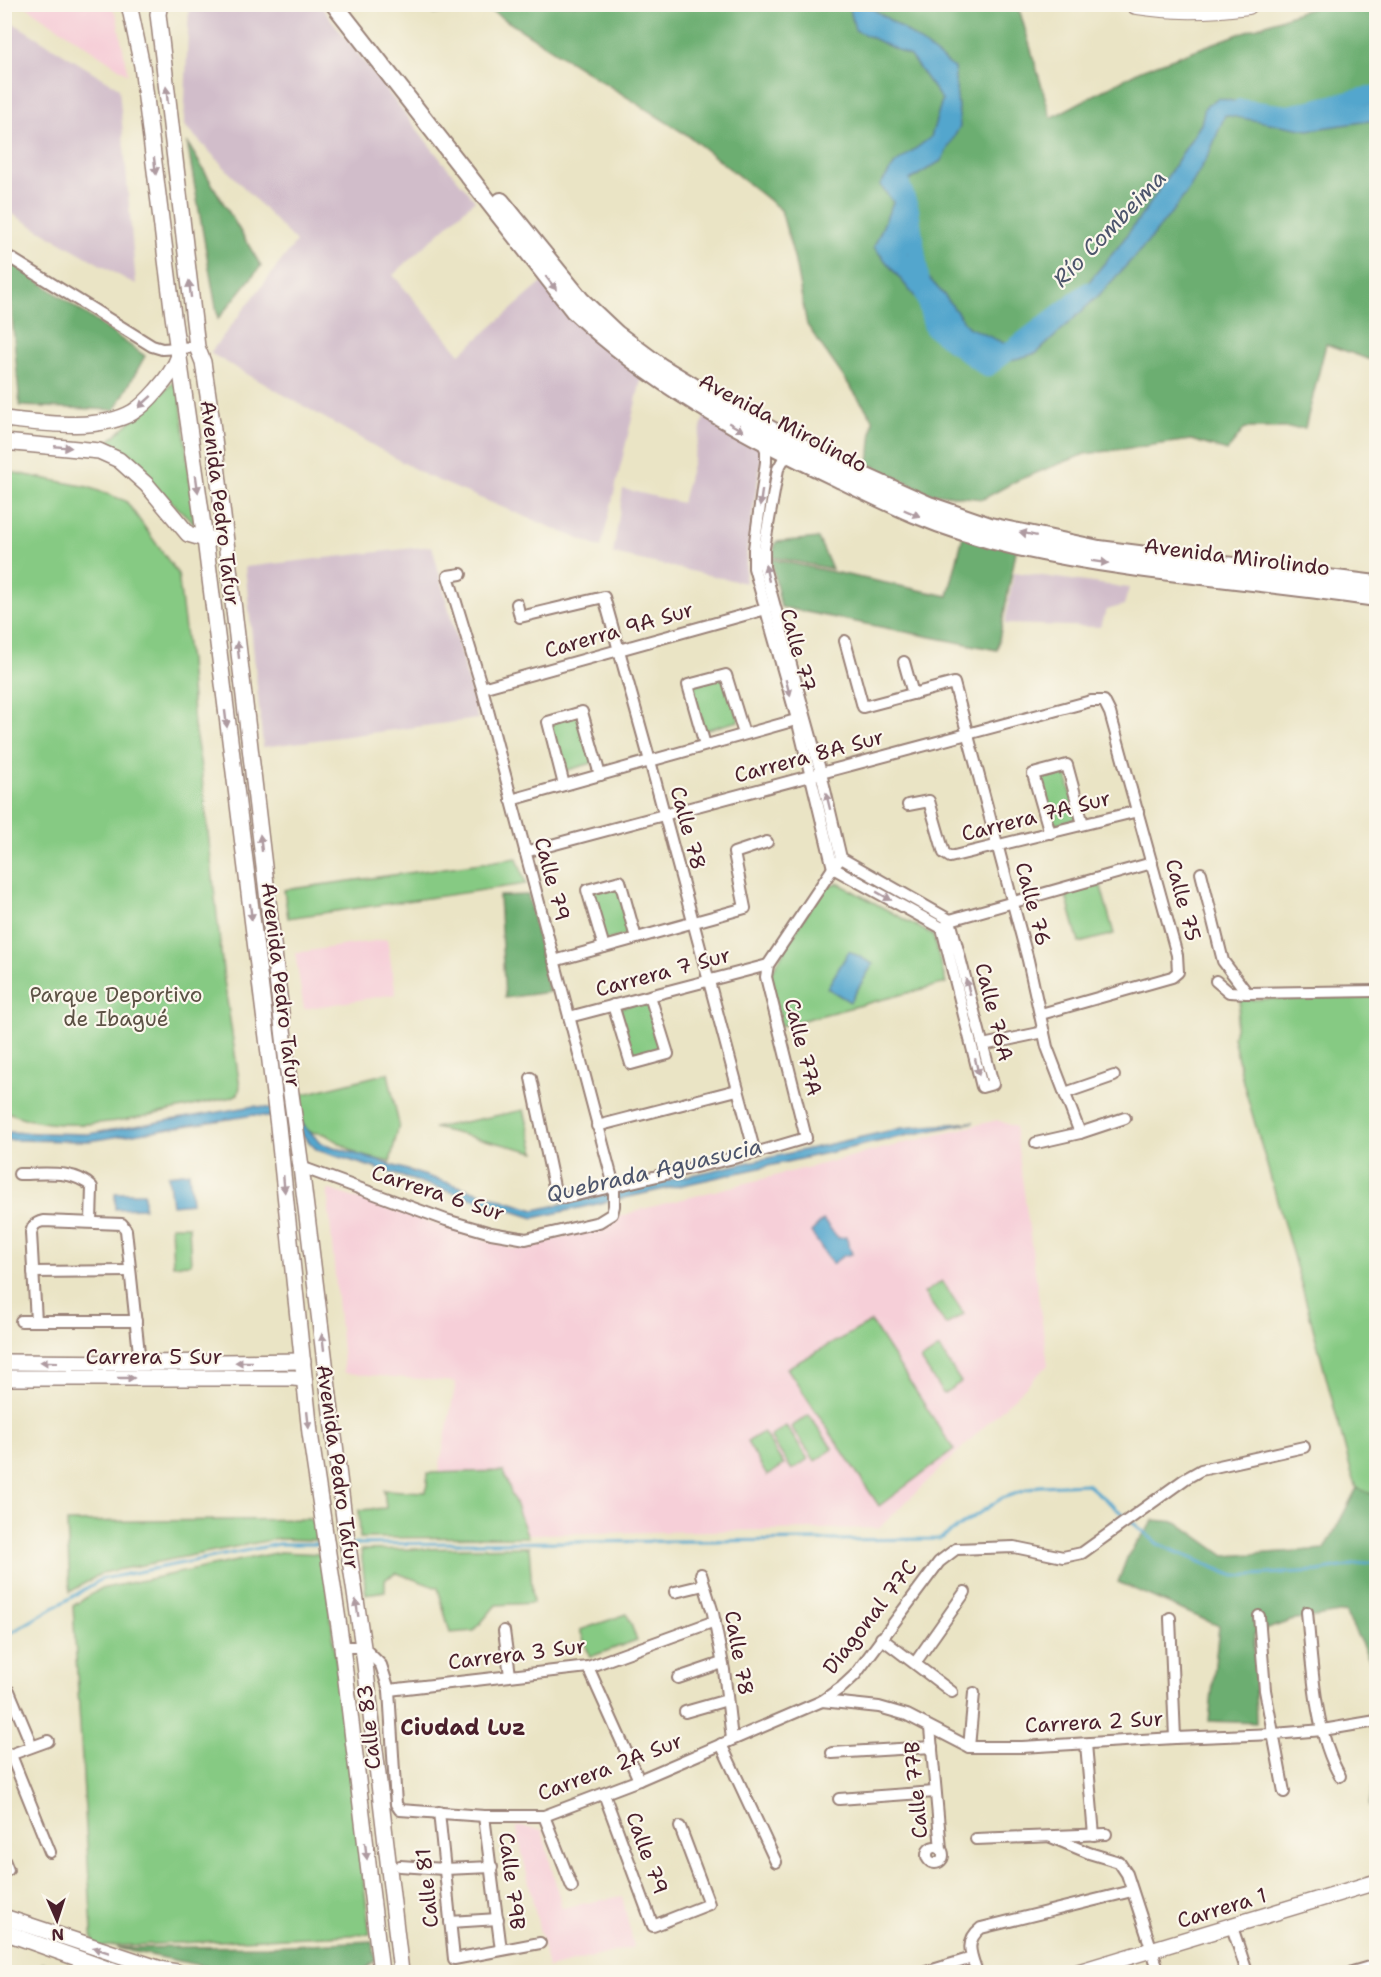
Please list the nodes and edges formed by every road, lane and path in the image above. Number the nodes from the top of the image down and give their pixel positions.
1 (160, 4) edge
2 (334, 4) edge
3 (342, 4) edge
4 (1136, 4) edge
5 (1248, 4) edge
6 (131, 6) edge
7 (4, 254) edge
8 (197, 347) junction
9 (179, 352) junction
10 (4, 418) edge
11 (762, 441) junction
12 (4, 442) edge
13 (791, 456) junction
14 (225, 538) junction
15 (205, 539) junction
16 (461, 573) dead end
17 (1377, 584) edge
18 (1377, 598) edge
19 (767, 602) junction
20 (517, 604) dead end
21 (844, 641) dead end
22 (620, 650) junction
23 (904, 662) dead end
24 (954, 683) joint
25 (482, 688) junction
26 (913, 694) junction
27 (1104, 701) joint
28 (802, 718) junction
29 (744, 734) junction
30 (968, 734) junction
31 (705, 745) junction
32 (650, 760) junction
33 (816, 774) junction
34 (600, 775) junction
35 (564, 785) junction
36 (511, 800) junction
37 (908, 806) dead end
38 (1138, 811) junction
39 (664, 815) junction
40 (1083, 824) junction
41 (1050, 833) junction
42 (767, 842) dead end
43 (997, 846) junction
44 (525, 852) junction
45 (841, 858) junction
46 (1152, 863) junction
47 (832, 868) junction
48 (1201, 873) dead end
49 (1011, 902) junction
50 (693, 923) junction
51 (946, 924) junction
52 (636, 938) junction
53 (604, 947) junction
54 (554, 961) junction
55 (768, 965) junction
56 (708, 979) junction
57 (1216, 981) dead end
58 (1377, 991) edge
59 (1248, 993) junction
60 (650, 996) junction
61 (613, 1005) junction
62 (1041, 1014) junction
63 (569, 1017) junction
64 (973, 1025) junction
65 (1044, 1032) junction
66 (983, 1045) junction
67 (1114, 1076) dead end
68 (531, 1078) dead end
69 (737, 1089) junction
70 (1065, 1093) junction
71 (1125, 1118) dead end
72 (597, 1126) junction
73 (1080, 1133) junction
74 (1036, 1143) dead end
75 (755, 1153) junction
76 (301, 1167) junction
77 (19, 1174) dead end
78 (614, 1189) junction
79 (91, 1222) junction
80 (130, 1271) junction
81 (33, 1272) junction
82 (21, 1321) dead end
83 (36, 1321) junction
84 (136, 1322) junction
85 (303, 1361) junction
86 (4, 1362) edge
87 (140, 1363) junction
88 (4, 1378) edge
89 (304, 1379) junction
90 (1304, 1447) dead end
91 (675, 1592) dead end
92 (965, 1592) dead end
93 (1307, 1612) dead end
94 (1259, 1616) dead end
95 (1170, 1618) dead end
96 (715, 1621) junction
97 (504, 1631) dead end
98 (881, 1638) junction
99 (342, 1647) junction
100 (363, 1647) junction
101 (722, 1663) junction
102 (915, 1663) junction
103 (588, 1667) junction
104 (510, 1675) junction
105 (678, 1678) dead end
106 (389, 1690) junction
107 (9, 1691) dead end
108 (952, 1692) dead end
109 (974, 1693) dead end
110 (727, 1700) junction
111 (822, 1701) junction
112 (685, 1712) dead end
113 (1377, 1721) edge
114 (930, 1728) junction
115 (1323, 1730) junction
116 (1274, 1734) junction
117 (1175, 1738) junction
118 (732, 1739) junction
119 (48, 1741) dead end
120 (721, 1744) junction
121 (1086, 1744) junction
122 (32, 1746) junction
123 (932, 1747) junction
124 (969, 1748) junction
125 (832, 1753) dead end
126 (8, 1756) edge
127 (1340, 1776) dead end
128 (639, 1780) junction
129 (935, 1792) junction
130 (1284, 1792) dead end
131 (604, 1794) junction
132 (839, 1799) dead end
133 (400, 1810) joint
134 (439, 1812) junction
135 (484, 1816) junction
136 (544, 1816) junction
137 (680, 1827) dead end
138 (1106, 1834) dead end
139 (1094, 1835) junction
140 (1051, 1837) junction
141 (976, 1839) dead end
142 (50, 1852) dead end
143 (776, 1862) dead end
144 (400, 1866) dead end
145 (492, 1867) junction
146 (932, 1868) dead end
147 (444, 1869) junction
148 (1375, 1886) edge
149 (572, 1887) dead end
150 (1132, 1891) junction
151 (4, 1917) edge
152 (498, 1919) junction
153 (450, 1922) junction
154 (1232, 1927) junction
155 (4, 1932) edge
156 (540, 1943) dead end
157 (501, 1950) junction
158 (1152, 1951) junction
159 (972, 1958) junction
160 (1377, 1965) edge
161 (400, 1969) edge
162 (378, 1971) edge
163 (116, 1972) edge
164 (177, 1972) edge
165 (926, 1972) edge
166 (977, 1972) edge
167 (1078, 1972) edge
168 (1159, 1972) edge
169 (1246, 1972) edge
170 (1352, 1972) edge

8 -> 1 main road, Avenida Pedro Tafur
2 -> 11 main road, Avenida Mirolindo
17 -> 3 main road, Avenida Mirolindo
4 - 5 highway
6 -> 9 main road, Avenida Pedro Tafur
7 - 9 street
8 - 9 street
8 - 14 main road, Avenida Pedro Tafur
9 -> 10 main road
9 -> 15 main road, Avenida Pedro Tafur
11 - 13 main road, Avenida Mirolindo
11 -> 19 street, Calle 77
12 -> 15 main road
13 -> 18 main road, Avenida Mirolindo
19 -> 13 street, Calle 77
14 - 15 main road
76 -> 14 main road, Avenida Pedro Tafur
15 -> 85 main road, Avenida Pedro Tafur
16 - 25 street, Calle 79
19 - 22 street, Carerra 9A Sur
19 - 28 street, Calle 77
20 - 22 street, Calle 78
21 - 26 street, Carrera 8A Sur
22 - 25 street, Carerra 9A Sur
22 - 32 street, Calle 78
23 - 26 street
24 - 26 street, Carrera 8A Sur
24 - 30 street, Calle 76
25 - 36 street, Calle 79
27 - 30 street, Carrera 8A Sur
27 - 38 street, Calle 75
28 - 29 street, Carrera 8A Sur
28 - 33 street, Calle 77
29 - 31 street, Carrera 8A Sur
29 - 31 street
30 - 33 street, Carrera 8A Sur
30 - 43 street, Calle 76
31 - 32 street, Carrera 8A Sur
32 - 34 street, Carrera 8A Sur
32 - 39 street, Calle 78
33 - 39 street, Carrera 8A Sur
45 -> 33 street, Calle 77
33 - 47 street, Calle 77
34 - 35 street, Carrera 8A Sur
34 - 35 street
35 - 36 street, Carrera 8A Sur
36 - 44 street, Calle 79
37 - 43 street, Carrera 7A Sur
38 - 40 street, Carrera 7A Sur
38 - 46 street, Calle 75
39 - 44 street, Carrera 8A Sur
39 - 50 street, Calle 78
40 - 41 street, Carrera 7A Sur
40 - 41 street
41 - 43 street, Carrera 7A Sur
42 - 50 street
43 - 49 street, Calle 76
44 - 54 street, Calle 79
45 - 47 street
45 - 51 street
46 - 49 street
46 - 62 street, Calle 75
47 -> 51 street
47 - 55 street
48 - 59 street
49 - 51 street
49 - 62 street, Calle 76
50 - 52 street
50 - 56 street, Calle 78
51 - 64 street, Calle 76A
52 - 53 street
52 - 53 street
53 - 54 street
54 - 63 street, Calle 79
55 - 56 street, Carrera 7 Sur
55 - 75 street, Calle 77A
56 - 60 street, Carrera 7 Sur
56 - 69 street, Calle 78
57 - 59 street
58 - 59 street
60 - 61 street, Carrera 7 Sur
60 - 61 street
61 - 63 street, Carrera 7 Sur
62 - 65 street, Calle 76
63 - 72 street, Calle 79
64 - 66 street, Calle 76A
64 -> 66 street, Calle 76A
65 - 66 street
65 - 70 street, Calle 76
67 - 70 street
68 - 78 street
69 - 72 street
69 - 75 street, Calle 78
70 - 73 street, Calle 76
71 - 73 street
72 - 78 street, Calle 79
73 - 74 street
75 - 78 street
76 - 78 street, Carrera 6 Sur
100 -> 76 main road, Avenida Pedro Tafur
77 - 79 street
79 - 80 street
79 - 81 street
80 - 81 street
80 - 84 street
81 - 83 street
82 - 83 street
83 - 84 street
84 - 87 street
85 -> 87 main road, Carrera 5 Sur
85 - 89 main road, Avenida Pedro Tafur
87 -> 86 main road, Carrera 5 Sur
88 -> 89 main road, Carrera 5 Sur
89 -> 99 main road, Avenida Pedro Tafur
90 - 98 street, Diagonal 77C
91 - 96 street, Calle 78
92 - 102 street
93 - 115 street
94 - 116 street
95 - 117 street
96 - 101 street, Calle 78
96 - 103 street, Carrera 3 Sur
97 - 104 street
98 - 102 street
98 - 111 street, Diagonal 77C
99 - 100 street
99 -> 162 main road, Avenida Pedro Tafur
100 - 106 street, Calle 83
100 - 161 main road, Avenida Pedro Tafur
101 - 105 street
101 - 110 street, Calle 78
102 - 108 street
103 - 104 street, Carrera 3 Sur
103 - 128 street
104 - 106 street, Carrera 3 Sur
106 - 133 street, Calle 83
107 - 122 street
109 - 124 street
110 - 112 street
110 - 118 street, Calle 78
111 - 114 street, Carrera 2 Sur
111 - 118 street, Carrera 2A Sur
113 - 115 street, Carrera 2 Sur
114 - 123 street, Calle 77B
114 - 124 street, Carrera 2 Sur
115 - 116 street, Carrera 2 Sur
115 - 127 street
116 - 117 street, Carrera 2 Sur
116 - 130 street
117 - 121 street, Carrera 2 Sur
118 - 120 street, Carrera 2A Sur
119 - 122 street
120 - 128 street, Carrera 2A Sur
120 - 143 street
121 - 124 street, Carrera 2 Sur
121 - 139 street
122 - 126 street
123 - 125 street
123 - 129 street, Calle 77B
126 - 142 street
128 - 131 street, Carrera 2A Sur
129 - 132 street
129 - 146 street, Calle 77B
131 - 136 street, Carrera 2A Sur
131 - 137 street, Calle 79
133 - 134 street, Carrera 2A Sur
134 - 135 street, Carrera 2A Sur
134 - 147 street, Calle 81
135 - 136 street, Carrera 2A Sur
135 - 145 street, Calle 79B
136 - 149 street
138 - 139 street
139 - 140 street
140 - 141 street
140 - 150 street
144 - 147 street
145 - 147 street
145 - 152 street, Calle 79B
147 - 153 street, Calle 81
148 - 154 main road, Carrera 1
150 - 158 street
150 - 159 street
164 -> 151 main road
152 - 153 street
152 - 157 street, Calle 79B
153 - 157 street, Calle 81
154 - 158 main road, Carrera 1
154 - 169 street
155 - 163 main road
156 - 157 street
158 - 167 main road, Carrera 1
158 - 168 street
159 - 165 street
159 - 166 street
160 - 170 street
161 - 162 main road

